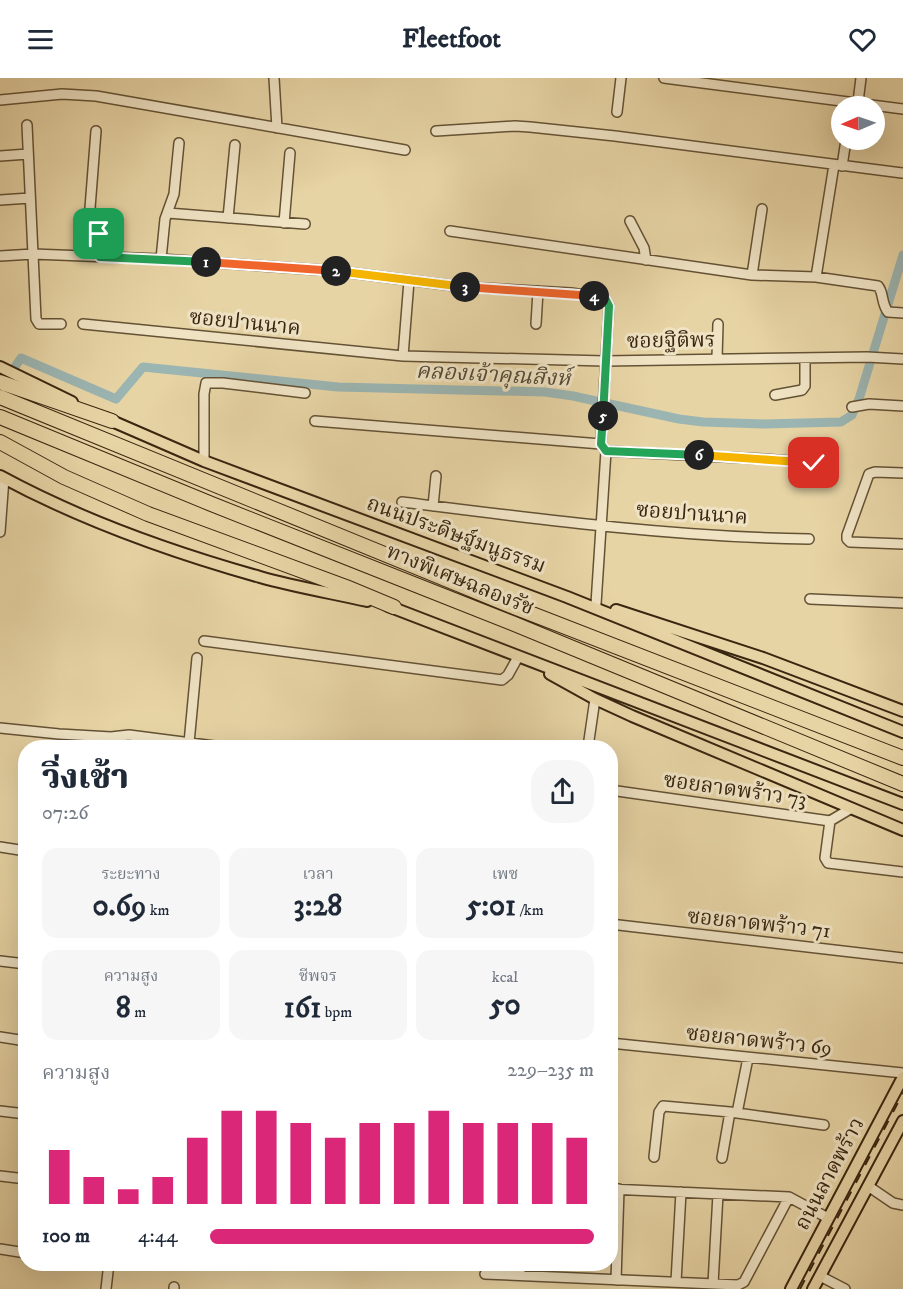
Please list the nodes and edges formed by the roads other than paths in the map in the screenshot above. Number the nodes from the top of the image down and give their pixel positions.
1 (274, 78) edge
2 (621, 78) edge
3 (664, 78) edge
4 (861, 78) edge
5 (696, 80) edge
6 (856, 96) edge
7 (0, 100) edge
8 (831, 100) edge
9 (885, 107) edge
10 (903, 109) edge
11 (617, 112) dead end
12 (27, 125) dead end
13 (277, 128) junction
14 (96, 130) dead end
15 (436, 132) dead end
16 (179, 143) dead end
17 (236, 145) dead end
18 (405, 150) dead end
19 (843, 150) edge
20 (291, 153) dead end
21 (28, 154) junction
22 (0, 156) edge
23 (838, 165) junction
24 (902, 173) edge
25 (30, 198) junction
26 (0, 200) edge
27 (762, 209) dead end
28 (168, 213) junction
29 (228, 218) junction
30 (630, 221) dead end
31 (284, 223) junction
32 (305, 224) dead end
33 (450, 231) dead end
34 (33, 254) junction
35 (0, 256) edge
36 (100, 257) junction
37 (161, 260) junction
38 (646, 260) junction
39 (752, 274) junction
40 (816, 277) junction
41 (409, 281) junction
42 (538, 291) junction
43 (903, 314) edge
44 (61, 324) dead end
45 (83, 324) dead end
46 (536, 324) dead end
47 (718, 324) dead end
48 (403, 356) junction
49 (717, 358) junction
50 (805, 358) junction
51 (903, 360) edge
52 (605, 361) junction
53 (7, 376) edge
54 (305, 393) dead end
55 (775, 395) dead end
56 (0, 397) edge
57 (903, 406) edge
58 (856, 407) dead end
59 (0, 417) edge
60 (112, 421) joint
61 (315, 421) dead end
62 (0, 442) edge
63 (604, 447) junction
64 (204, 461) junction
65 (814, 463) dead end
66 (903, 473) edge
67 (436, 476) dead end
68 (2, 477) edge
69 (1, 496) edge
70 (402, 502) dead end
71 (433, 506) junction
72 (600, 525) junction
73 (0, 532) edge
74 (809, 539) dead end
75 (903, 544) edge
76 (567, 597) junction
77 (810, 599) dead end
78 (903, 603) edge
79 (596, 604) junction
80 (394, 607) junction
81 (204, 641) dead end
82 (197, 658) dead end
83 (522, 659) junction
84 (595, 699) junction
85 (903, 711) edge
86 (0, 728) edge
87 (903, 732) edge
88 (97, 740) edge
89 (115, 740) edge
90 (166, 740) edge
91 (189, 740) edge
92 (589, 740) edge
93 (903, 758) edge
94 (903, 784) edge
95 (618, 791) edge
96 (903, 804) edge
97 (850, 809) junction
98 (880, 820) junction
99 (830, 821) junction
100 (903, 821) edge
101 (903, 830) edge
102 (0, 847) edge
103 (18, 850) edge
104 (903, 872) edge
105 (618, 925) edge
106 (903, 958) edge
107 (0, 961) edge
108 (18, 963) edge
109 (0, 1037) edge
110 (18, 1040) edge
111 (618, 1044) edge
112 (748, 1058) junction
113 (903, 1075) edge
114 (0, 1111) edge
115 (18, 1113) edge
116 (734, 1113) junction
117 (903, 1121) edge
118 (824, 1125) dead end
119 (900, 1131) edge
120 (654, 1156) dead end
121 (722, 1158) dead end
122 (0, 1176) edge
123 (18, 1178) edge
124 (868, 1186) junction
125 (618, 1189) edge
126 (681, 1192) junction
127 (718, 1194) junction
128 (789, 1197) junction
129 (903, 1205) edge
130 (828, 1218) junction
131 (0, 1250) edge
132 (18, 1252) edge
133 (107, 1271) edge
134 (520, 1271) edge
135 (616, 1271) edge
136 (485, 1274) dead end
137 (520, 1275) junction
138 (820, 1276) junction
139 (616, 1280) junction
140 (676, 1282) junction
141 (712, 1284) junction
142 (106, 1289) edge
143 (791, 1289) edge
144 (813, 1289) edge
145 (845, 1289) edge

1 - 13 street
2 - 11 street
3 - 5 street
4 - 6 street
5 - 8 street
7 - 13 street
9 - 10 street
12 - 21 street
13 - 18 street
14 - 36 street
15 - 23 street
16 - 28 street
17 - 29 street
19 - 23 street
20 - 31 street
21 - 22 street
21 - 25 street
23 - 24 street
23 - 40 street
25 - 26 street
25 - 34 street
27 - 39 street
28 - 29 street
28 - 37 street
29 - 31 street
30 - 38 street
31 - 32 street
33 - 38 street
34 - 35 street
34 - 36 street
34 - 44 street
36 - 37 street
37 - 41 street
38 - 39 street
39 - 40 street
40 - 43 street
41 - 42 street
41 - 48 street
42 - 46 street
42 - 52 street
45 - 48 street, ซอยปานนาค
47 - 49 street
48 - 52 street, ซอยฐิติพร
49 - 50 street, ซอยฐิติพร
49 - 52 street, ซอยฐิติพร
50 - 51 street, ซอยฐิติพร
50 - 55 street
52 - 63 street
53 - 60 highway
54 - 64 street
56 - 93 highway, ทางพิเศษฉลองรัช
57 - 58 street
59 - 94 highway, ทางพิเศษฉลองรัช
60 - 64 main road, ถนนประดิษฐ์มนูธรรม
61 - 63 street
62 - 80 highway
63 - 65 street
63 - 72 street
64 - 76 main road, ถนนประดิษฐ์มนูธรรม
66 - 75 street
67 - 71 street
68 - 69 street
68 - 80 main road
69 - 73 street
70 - 71 street, ซอยปานนาค
71 - 72 street, ซอยปานนาค
72 - 74 street, ซอยปานนาค
72 - 79 street
76 - 79 main road
76 - 87 main road, ถนนประดิษฐ์มนูธรรม
77 - 78 street
79 - 85 main road
80 - 83 main road
81 - 83 street
82 - 91 street
83 - 84 main road
83 - 96 main road
84 - 92 street
84 - 97 main road
86 - 88 street
89 - 90 street
95 - 99 street, ซอยลาดพร้าว 73
97 - 98 main road
97 - 99 street, ซอยลาดพร้าว 73
98 - 100 main road
98 - 101 main road
99 - 104 street
102 - 103 street
105 - 106 street, ซอยลาดพร้าว 71
107 - 108 street
109 - 110 street
111 - 112 street, ซอยลาดพร้าว 69
112 - 113 street, ซอยลาดพร้าว 69
112 - 116 street
113 - 130 main road, ถนนลาดพร้าว
114 - 115 street
116 - 118 street
116 - 120 street
116 - 121 street
117 - 119 main road, ถนนลาดพร้าว
119 - 124 main road, ถนนลาดพร้าว
122 - 123 street
124 - 129 street
124 - 138 main road, ถนนลาดพร้าว
125 - 126 street
126 - 127 street
126 - 140 street
127 - 128 street
127 - 141 street
128 - 130 street
128 - 141 street
130 - 143 main road, ถนนลาดพร้าว
131 - 132 street
133 - 142 street
134 - 137 street
135 - 139 street
136 - 137 street
137 - 139 street
138 - 144 main road, ถนนลาดพร้าว
138 - 145 street
139 - 140 street
140 - 141 street

